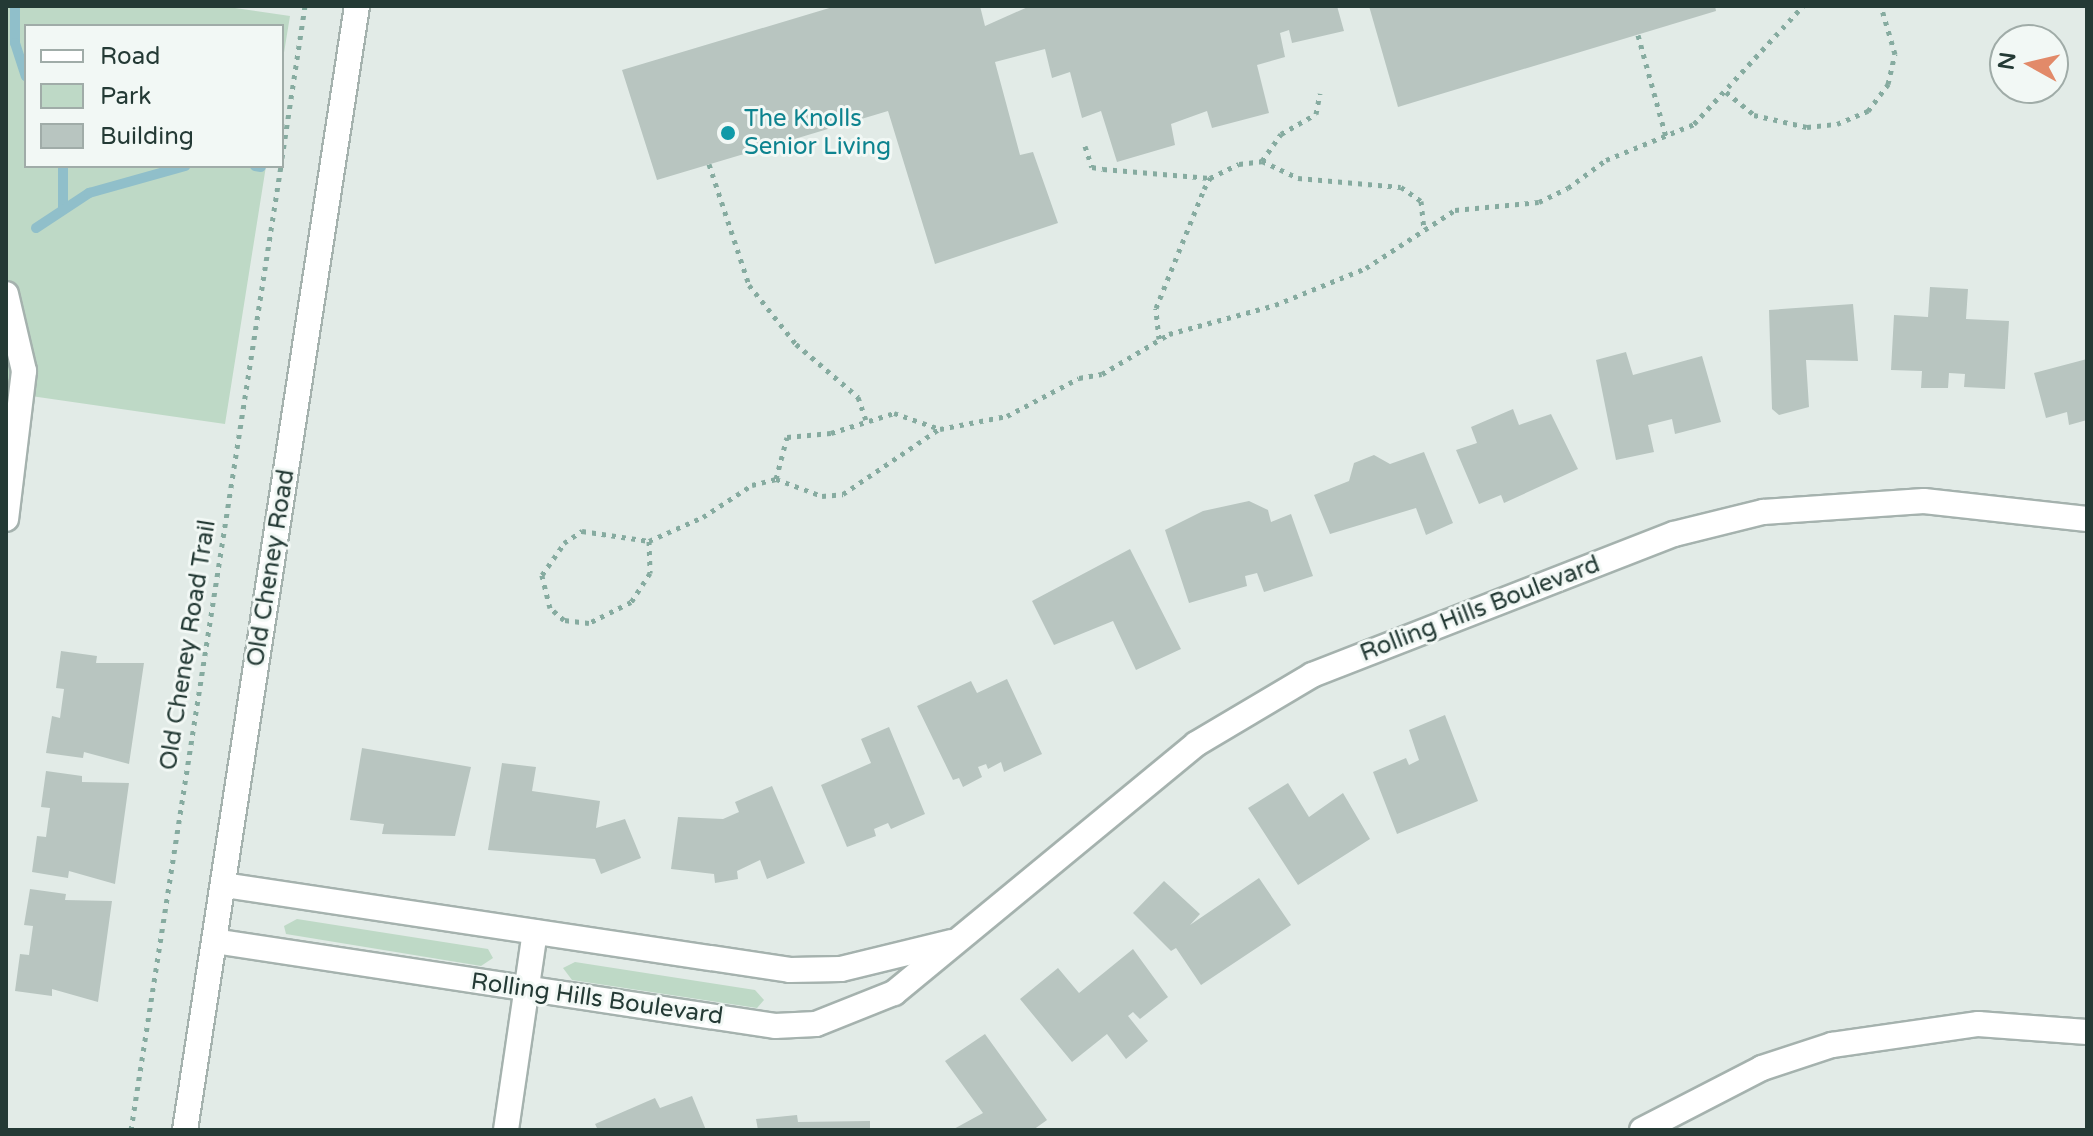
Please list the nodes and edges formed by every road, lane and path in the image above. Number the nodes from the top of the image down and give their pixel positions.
1 (305, 6) edge
2 (357, 6) edge
3 (1803, 6) edge
4 (1881, 6) edge
5 (1638, 35) dead end
6 (1726, 92) junction
7 (1320, 93) dead end
8 (1666, 137) junction
9 (284, 145) edge
10 (1085, 146) dead end
11 (1262, 161) junction
12 (709, 164) dead end
13 (281, 168) edge
14 (1210, 178) junction
15 (1424, 229) junction
16 (6, 294) edge
17 (1160, 340) junction
18 (866, 420) junction
19 (940, 429) junction
20 (776, 479) junction
21 (6, 519) edge
22 (2087, 519) edge
23 (649, 541) junction
24 (224, 885) junction
25 (535, 932) junction
26 (214, 941) junction
27 (958, 941) junction
28 (528, 989) junction
29 (2087, 1032) edge
30 (131, 1130) edge
31 (185, 1130) edge
32 (506, 1130) edge
33 (1642, 1130) edge

1 - 9 path
2 - 24 street, Old Cheney Road
3 - 6 path
4 - 6 path
5 - 8 path
6 - 8 path
7 - 11 path
8 - 15 path
10 - 14 path
11 - 14 path
11 - 15 path
12 - 18 path
13 - 30 path, Old Cheney Road Trail
14 - 17 path
15 - 17 path
16 - 21 street
17 - 19 path
18 - 19 path
18 - 20 path
19 - 20 path
20 - 23 path
22 - 27 street, Rolling Hills Boulevard
23 - 23 path
24 - 25 street, Rolling Hills Boulevard
24 - 26 street, Old Cheney Road
25 - 27 street, Rolling Hills Boulevard
25 - 28 street
26 - 28 street, Rolling Hills Boulevard
26 - 31 street, Old Cheney Road
27 - 28 street, Rolling Hills Boulevard
28 - 32 street
29 - 33 street

